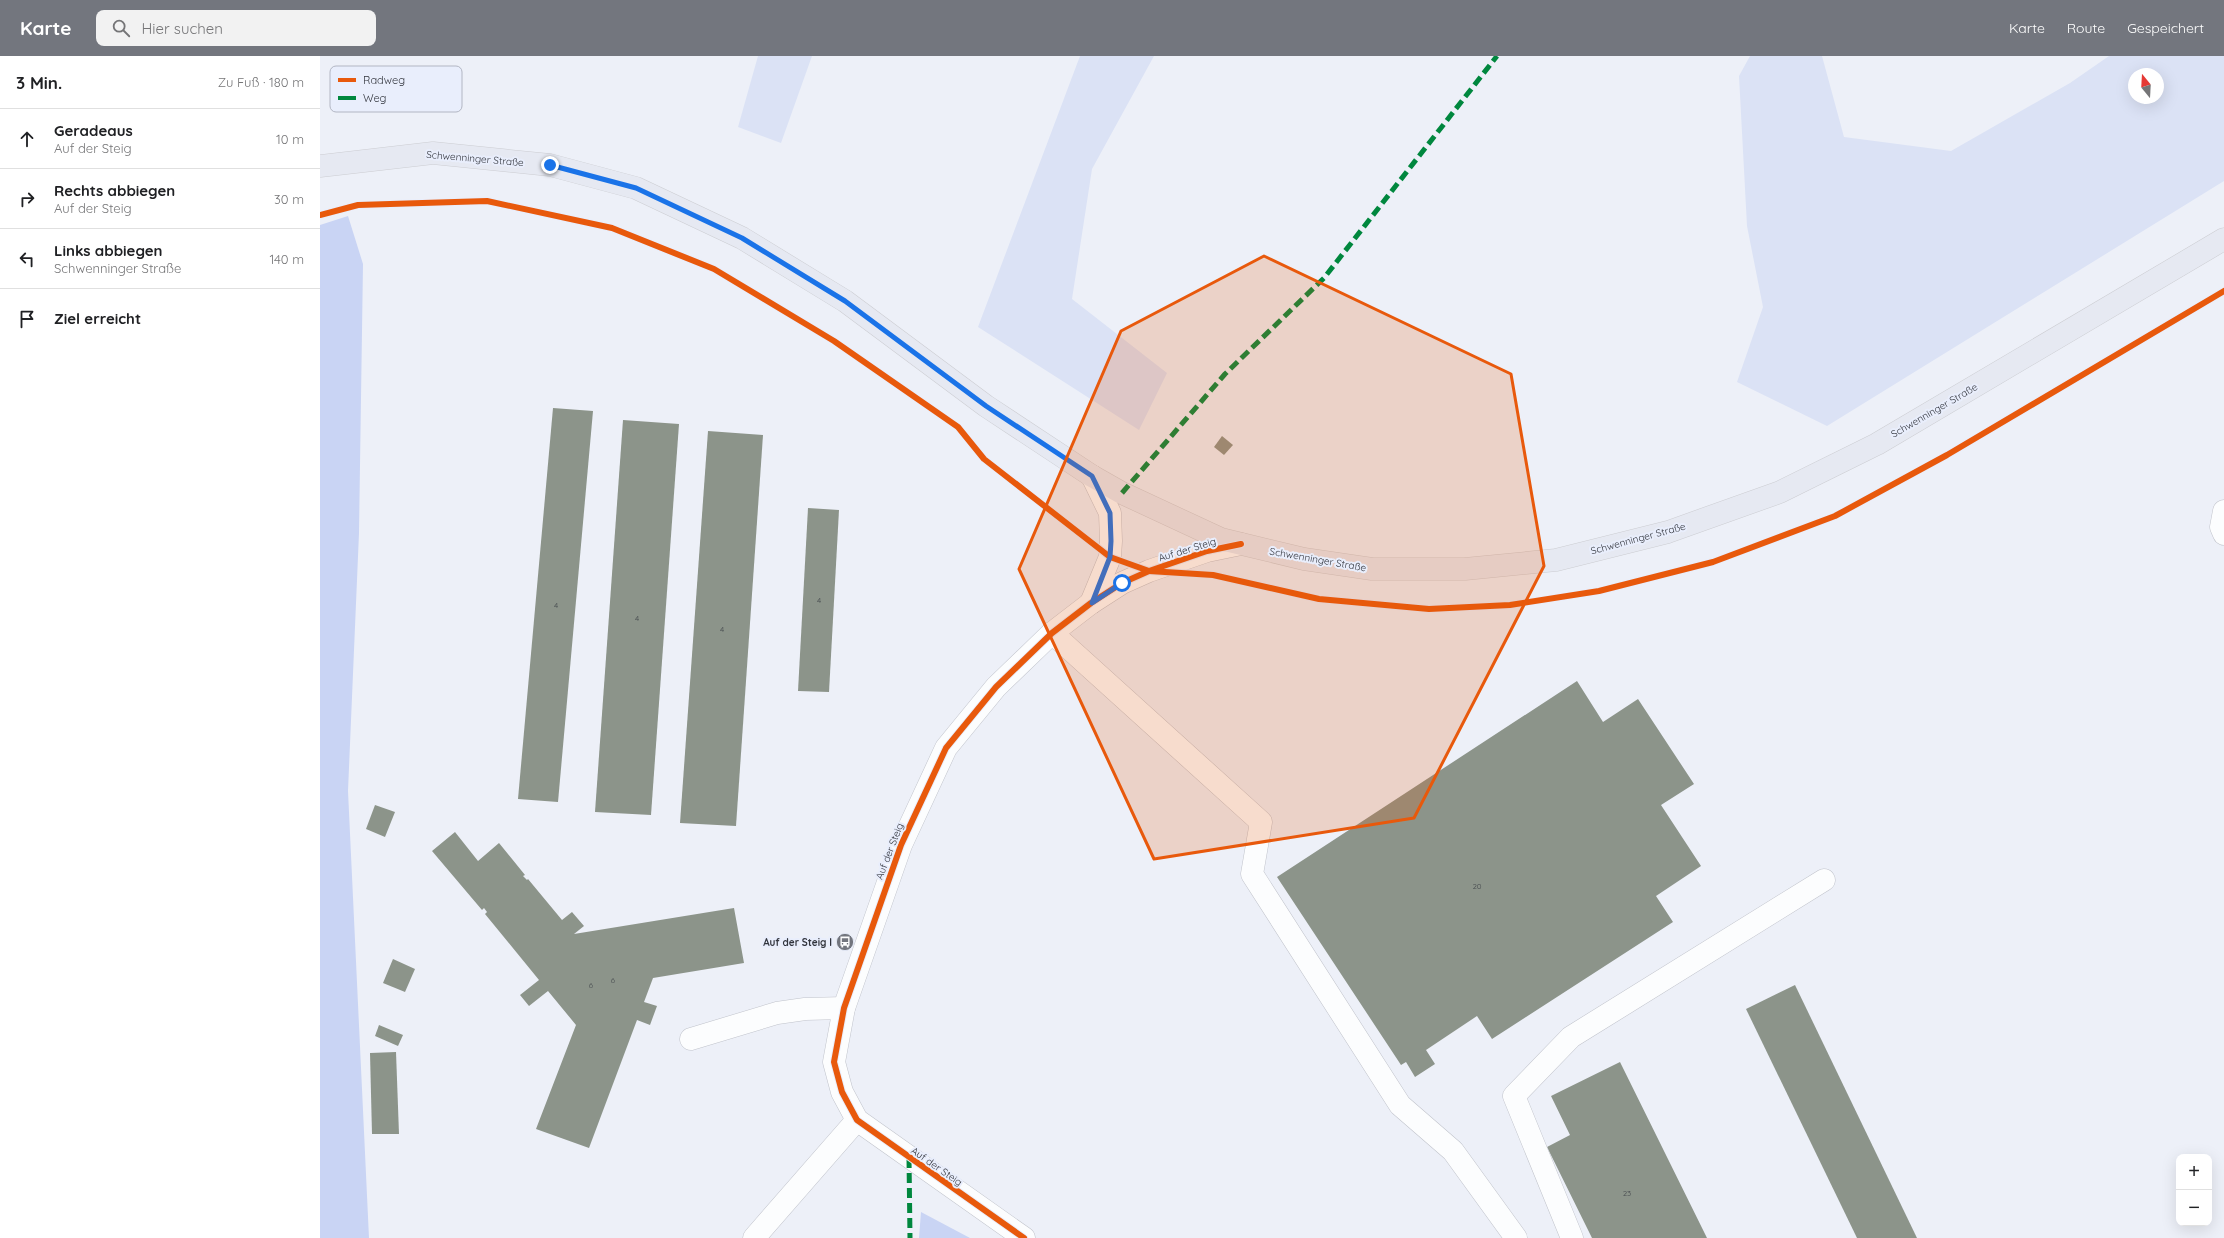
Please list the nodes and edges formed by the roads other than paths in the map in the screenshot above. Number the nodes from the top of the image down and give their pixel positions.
1 (320, 166) edge
2 (2224, 239) edge
3 (1092, 476) junction
4 (2224, 511) edge
5 (2224, 534) edge
6 (1241, 544) junction
7 (1092, 603) junction
8 (1052, 633) junction
9 (1824, 880) dead end
10 (844, 1008) junction
11 (690, 1039) dead end
12 (857, 1120) junction
13 (754, 1238) edge
14 (1024, 1238) edge
15 (1516, 1238) edge
16 (1572, 1238) edge

1 - 3 main road, Schwenninger Straße
2 - 6 main road, Schwenninger Straße
3 - 6 main road, Schwenninger Straße
3 - 7 street
4 - 5 street
6 - 7 street, Auf der Steig
7 - 8 street, Auf der Steig
8 - 10 street, Auf der Steig
8 - 15 street
9 - 16 street
10 - 11 street
10 - 12 street, Auf der Steig
12 - 13 street
12 - 14 street, Auf der Steig

